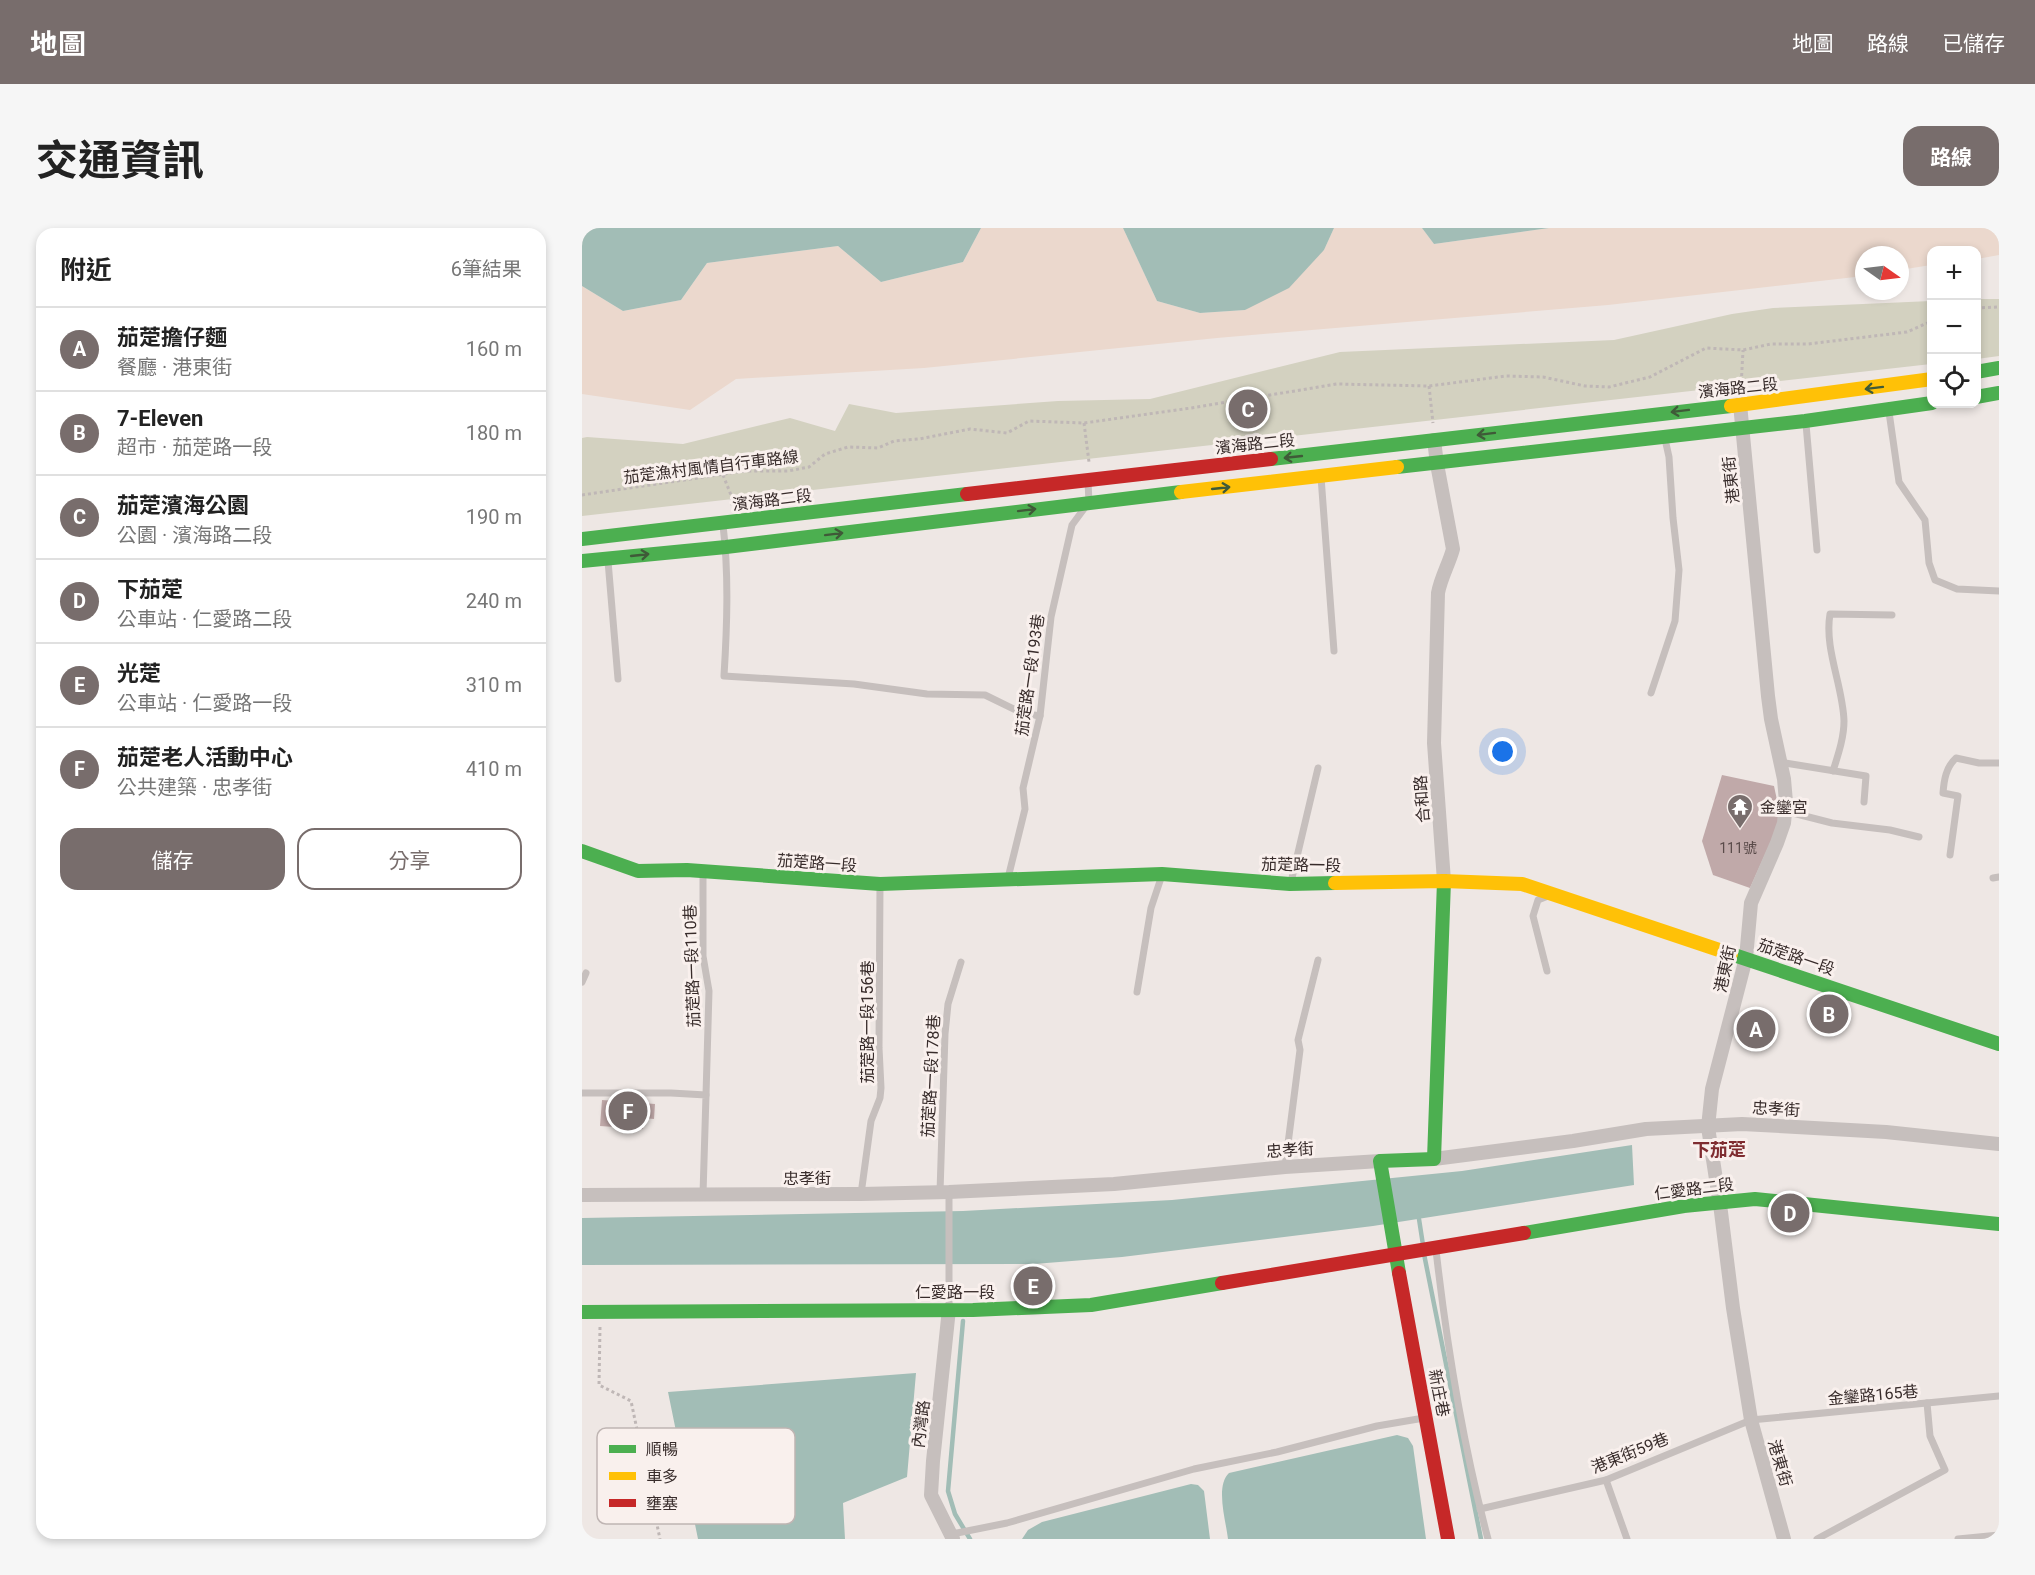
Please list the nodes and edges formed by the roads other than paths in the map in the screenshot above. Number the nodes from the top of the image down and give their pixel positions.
1 (1999, 368) edge
2 (1981, 371) edge
3 (1927, 380) edge
4 (1999, 393) edge
5 (1981, 396) edge
6 (1740, 404) junction
7 (1927, 404) edge
8 (1889, 409) junction
9 (1805, 421) junction
10 (1742, 428) junction
11 (1665, 436) junction
12 (1434, 440) junction
13 (1437, 464) junction
14 (1321, 476) junction
15 (1090, 479) junction
16 (1089, 502) junction
17 (728, 522) junction
18 (582, 539) edge
19 (726, 547) junction
20 (1816, 550) dead end
21 (608, 558) junction
22 (582, 561) edge
23 (1999, 591) edge
24 (1892, 615) dead end
25 (1334, 651) dead end
26 (618, 679) dead end
27 (1651, 693) dead end
28 (1040, 716) junction
29 (1779, 762) junction
30 (1999, 763) edge
31 (1318, 768) dead end
32 (1833, 771) junction
33 (1864, 802) dead end
34 (1785, 811) junction
35 (1920, 837) dead end
36 (582, 851) edge
37 (1950, 855) dead end
38 (704, 872) junction
39 (1162, 874) junction
40 (1007, 880) junction
41 (1444, 881) junction
42 (880, 884) junction
43 (1290, 884) junction
44 (1551, 894) junction
45 (1746, 958) junction
46 (1318, 960) dead end
47 (961, 962) dead end
48 (1547, 971) dead end
49 (586, 973) dead end
50 (582, 982) edge
51 (1137, 992) dead end
52 (1999, 1044) edge
53 (582, 1093) edge
54 (706, 1095) junction
55 (1708, 1127) junction
56 (1999, 1144) edge
57 (1434, 1159) junction
58 (1380, 1161) junction
59 (1285, 1167) junction
60 (704, 1194) junction
61 (861, 1194) junction
62 (582, 1195) edge
63 (946, 1197) junction
64 (1718, 1202) junction
65 (1999, 1224) edge
66 (1432, 1248) junction
67 (1396, 1254) junction
68 (949, 1309) junction
69 (582, 1312) edge
70 (1999, 1396) edge
71 (1927, 1403) junction
72 (1427, 1417) junction
73 (1750, 1420) junction
74 (1606, 1480) junction
75 (1480, 1509) junction
76 (1999, 1535) edge
77 (952, 1537) edge
78 (1448, 1539) edge
79 (1488, 1539) edge
80 (1627, 1539) edge
81 (1784, 1539) edge
82 (1817, 1539) edge
83 (1958, 1539) edge

1 - 2 street
3 -> 6 street, 濱海路二段
4 - 5 street
6 - 10 street, 港東街
6 -> 12 street, 濱海路二段
7 - 8 street
8 - 9 street
8 - 23 lane
9 - 10 street
9 - 20 lane
10 - 11 street
10 - 29 street, 港東街
11 - 13 street
11 - 27 lane
12 - 13 street, 合和路
12 -> 15 street, 濱海路二段
13 - 14 street
13 - 41 street, 合和路
16 -> 14 street
14 - 25 lane
15 - 16 lane
15 - 17 street, 濱海路二段
19 -> 16 street
16 - 28 lane, 茄萣路一段193巷
17 - 18 street, 濱海路二段
17 - 19 lane
21 -> 19 street
19 - 28 lane
21 - 22 street
21 - 26 lane
24 - 32 lane
28 - 40 lane, 茄萣路一段193巷
29 - 32 lane
29 - 34 street, 港東街
30 - 37 lane
31 - 43 lane
32 - 33 lane
34 - 35 lane
34 - 45 street, 港東街
36 - 38 street, 茄萣路一段
38 - 42 street, 茄萣路一段
38 - 54 lane, 茄萣路一段110巷
39 - 40 street, 茄萣路一段
39 - 43 street, 茄萣路一段
39 - 51 lane
40 - 42 street, 茄萣路一段
41 - 43 street, 茄萣路一段
41 - 44 street, 茄萣路一段
41 - 57 street, 合和路
42 - 61 lane, 茄萣路一段156巷
44 - 45 street, 茄萣路一段
44 - 48 lane
45 - 52 street, 茄萣路一段
45 - 55 street, 港東街
46 - 59 lane
47 - 63 lane, 茄萣路一段178巷
49 - 50 lane
53 - 54 lane
54 - 60 lane, 茄萣路一段110巷
55 - 56 street, 忠孝街
55 - 57 street, 忠孝街
55 - 64 street, 港東街
57 - 58 street, 忠孝街
58 - 59 street, 忠孝街
58 - 67 street, 新庄巷
59 - 63 street, 忠孝街
60 - 61 street, 忠孝街
60 - 62 street, 忠孝街
61 - 63 street, 忠孝街
63 - 68 lane, 茄萣路一段178巷
64 - 65 street, 仁愛路二段
64 - 66 street, 仁愛路二段
64 - 73 street, 港東街
66 - 67 street, 仁愛路二段
66 - 75 lane
67 - 68 street, 仁愛路一段
67 - 72 street, 新庄巷
68 - 69 street, 仁愛路一段
68 - 77 street, 內灣路
70 - 71 lane, 金鑾路165巷
71 - 73 lane, 金鑾路165巷
71 - 82 lane
72 - 77 lane
72 - 78 street, 新庄巷
73 - 74 lane, 港東街59巷
73 - 81 street, 港東街
74 - 75 lane, 港東街59巷
74 - 80 lane
75 - 79 lane
76 - 83 lane

